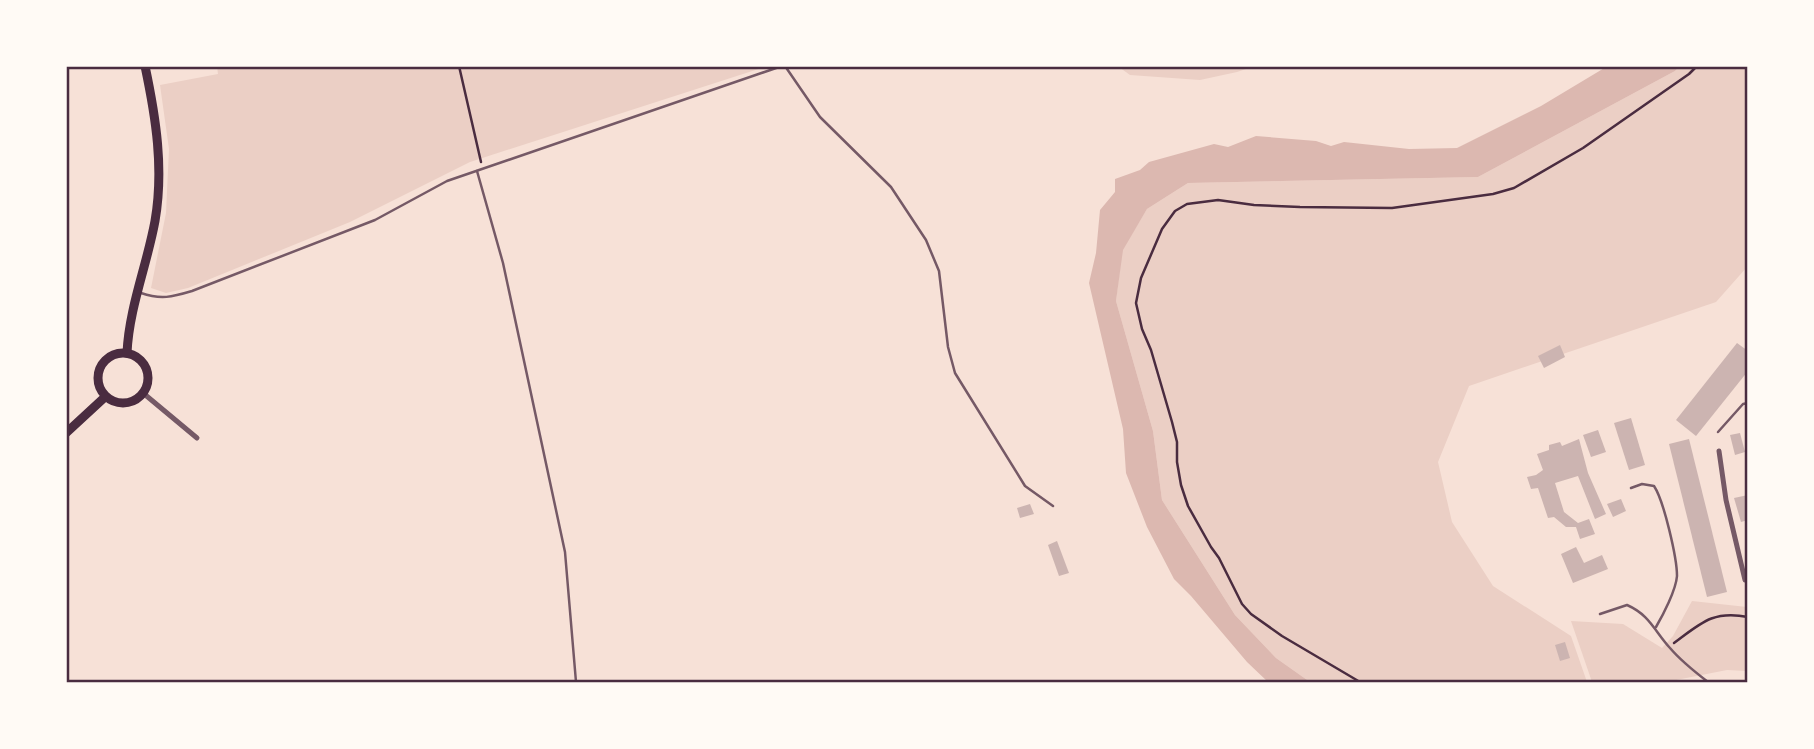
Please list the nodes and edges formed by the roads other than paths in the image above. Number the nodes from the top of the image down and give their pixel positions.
1 (145, 66) edge
2 (783, 66) edge
3 (477, 171) junction
4 (138, 292) junction
5 (127, 353) junction
6 (143, 393) junction
7 (105, 397) junction
8 (1748, 402) edge
9 (1718, 432) dead end
10 (66, 433) edge
11 (197, 438) dead end
12 (1719, 452) dead end
13 (1631, 488) dead end
14 (1053, 506) dead end
15 (1748, 541) edge
16 (1738, 543) junction
17 (1745, 580) dead end
18 (1601, 614) dead end
19 (1656, 627) junction
20 (576, 682) edge
21 (1708, 682) edge

1 - 4 main road
2 - 3 lane
2 - 14 lane
3 - 4 lane
3 - 20 lane
4 - 5 main road
5 - 6 main road
5 - 7 main road
6 - 7 main road
6 - 11 street
7 - 10 main road
8 - 9 lane
12 - 16 street
13 - 19 lane
15 - 16 street
16 - 17 street
18 - 19 lane
19 - 21 lane

